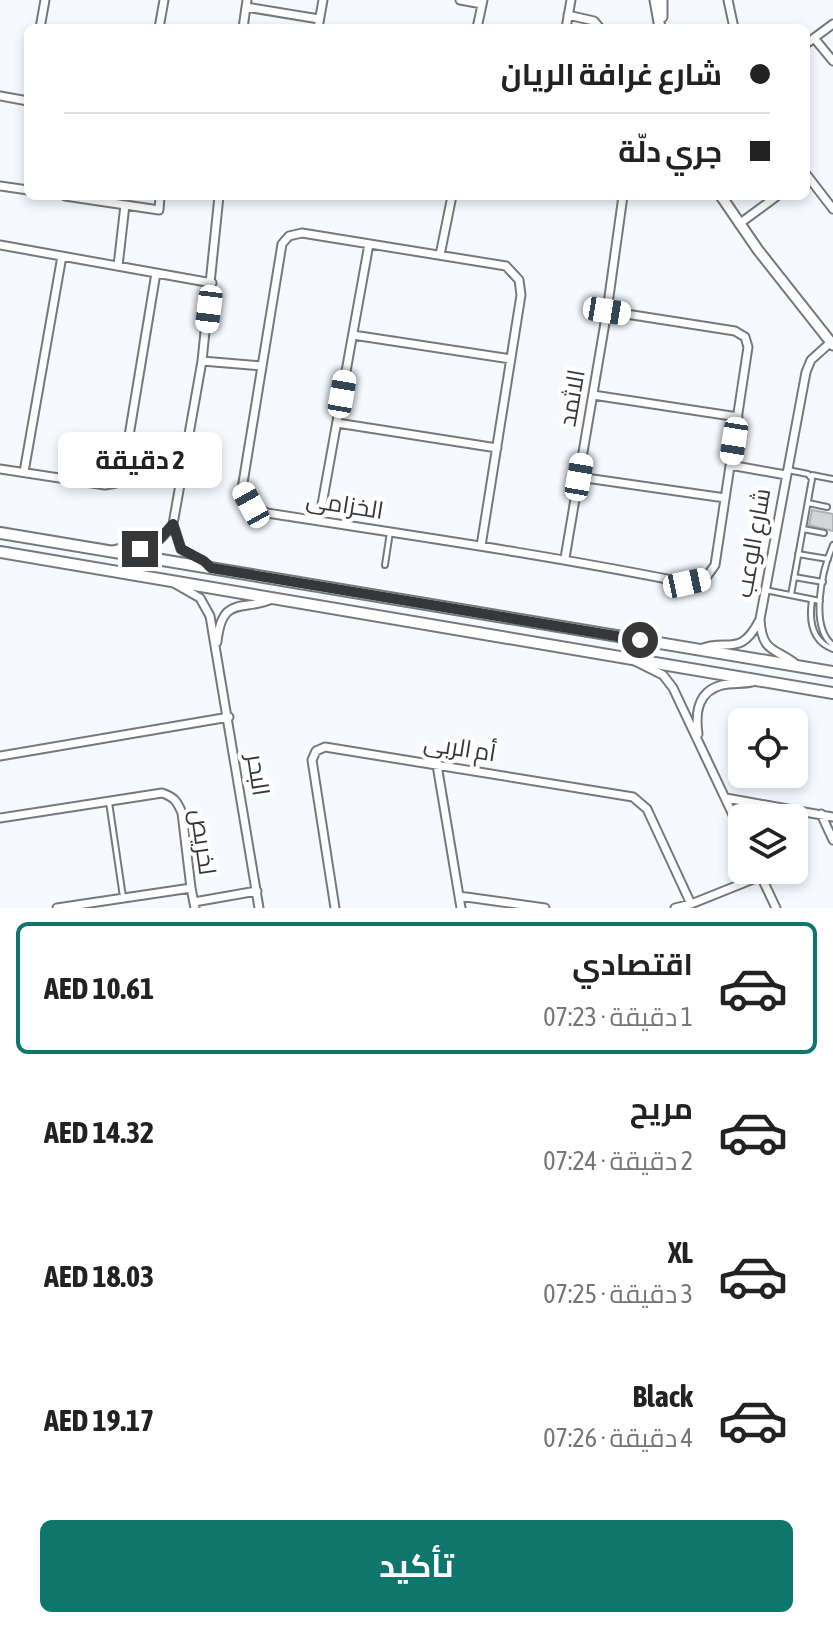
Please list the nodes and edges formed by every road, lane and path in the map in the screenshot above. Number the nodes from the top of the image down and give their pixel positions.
1 (45, 0) edge
2 (164, 0) edge
3 (323, 0) edge
4 (460, 0) edge
5 (571, 0) edge
6 (655, 0) edge
7 (662, 0) edge
8 (728, 0) edge
9 (482, 2) edge
10 (247, 4) edge
11 (568, 15) junction
12 (41, 24) edge
13 (160, 24) edge
14 (244, 24) edge
15 (318, 24) edge
16 (478, 24) edge
17 (567, 24) edge
18 (597, 24) edge
19 (660, 24) edge
20 (661, 24) edge
21 (733, 24) edge
22 (833, 24) edge
23 (814, 38) junction
24 (810, 41) edge
25 (833, 61) edge
26 (0, 96) edge
27 (24, 99) edge
28 (810, 179) edge
29 (0, 186) edge
30 (24, 189) edge
31 (92, 200) edge
32 (160, 200) edge
33 (219, 200) edge
34 (451, 200) edge
35 (622, 200) edge
36 (724, 200) edge
37 (772, 200) edge
38 (125, 205) junction
39 (833, 209) edge
40 (739, 224) junction
41 (369, 244) junction
42 (0, 245) edge
43 (440, 255) junction
44 (62, 256) junction
45 (118, 266) junction
46 (156, 273) junction
47 (212, 283) junction
48 (607, 311) junction
49 (353, 335) junction
50 (832, 344) edge
51 (511, 359) junction
52 (202, 361) junction
53 (262, 366) junction
54 (593, 395) junction
55 (738, 417) junction
56 (337, 423) junction
57 (497, 448) junction
58 (730, 465) junction
59 (0, 469) edge
60 (24, 472) junction
61 (786, 472) junction
62 (810, 475) junction
63 (579, 477) junction
64 (833, 479) edge
65 (725, 498) junction
66 (808, 503) junction
67 (827, 507) dead end
68 (319, 521) junction
69 (173, 524) junction
70 (803, 529) junction
71 (390, 532) junction
72 (0, 533) edge
73 (824, 533) dead end
74 (833, 545) edge
75 (481, 546) junction
76 (109, 551) junction
77 (0, 552) edge
78 (798, 554) junction
79 (565, 558) junction
80 (829, 559) junction
81 (385, 565) dead end
82 (211, 568) junction
83 (794, 577) junction
84 (172, 582) junction
85 (824, 582) junction
86 (765, 590) junction
87 (791, 595) junction
88 (274, 599) junction
89 (812, 600) junction
90 (820, 601) junction
91 (760, 619) junction
92 (833, 647) edge
93 (217, 648) junction
94 (698, 650) junction
95 (633, 659) junction
96 (798, 666) junction
97 (833, 672) edge
98 (756, 680) junction
99 (833, 693) edge
100 (229, 717) junction
101 (700, 740) junction
102 (0, 756) edge
103 (437, 765) junction
104 (726, 798) junction
105 (109, 802) junction
106 (729, 804) edge
107 (821, 814) junction
108 (833, 817) edge
109 (0, 818) edge
110 (833, 840) edge
111 (736, 884) edge
112 (765, 884) edge
113 (191, 888) junction
114 (257, 891) junction
115 (459, 896) junction
116 (123, 897) junction
117 (691, 904) junction
118 (194, 905) edge
119 (57, 908) edge
120 (259, 908) edge
121 (335, 908) edge
122 (461, 908) edge
123 (545, 908) edge
124 (675, 908) edge
125 (776, 908) edge

1 - 12 street
2 - 13 street
3 - 15 street
4 - 9 street
5 - 11 street
6 - 19 street
7 - 20 street
8 - 21 street
9 - 16 street
10 - 14 street
10 - 15 street
11 - 17 street
11 - 18 street
22 - 23 street
23 - 24 street
23 - 25 street
26 - 27 street
28 - 39 street
29 - 30 street
31 - 38 street
32 - 38 street
33 - 47 street
34 - 43 street
35 - 48 street, الاثمد
36 - 40 street
37 - 40 street
38 - 45 street
40 - 50 street
41 - 43 street, الخزامى
41 - 49 street
41 - 53 street, الخزامى
42 - 44 street
43 - 51 street, الخزامى
44 - 45 street
44 - 60 street
45 - 46 street
46 - 47 street
46 - 60 street
47 - 52 street
48 - 54 street, الاثمد
48 - 55 street, الخزامى
49 - 51 street
49 - 56 street
50 - 61 street, شارع الوعب
51 - 57 street, الخزامى
52 - 53 street
52 - 69 street
53 - 68 street, الخزامى
54 - 55 street
54 - 63 street, الاثمد
55 - 58 street, الخزامى
56 - 57 street
56 - 68 street
57 - 75 street, الخزامى
58 - 61 street
58 - 65 street, الخزامى
59 - 60 street
61 - 62 lane
61 - 86 street, شارع الوعب
62 - 64 lane
62 - 66 lane
63 - 65 street
63 - 79 street, الاثمد
65 - 79 street, الخزامى
66 - 67 lane
66 - 70 lane
68 - 71 street, الخزامى
69 - 76 street
69 - 82 street
70 - 73 lane
70 - 78 lane
71 - 75 street, الخزامى
71 - 81 lane
72 - 76 main road
74 - 80 lane
75 - 79 street, الخزامى
76 - 82 main road
77 - 84 main road
78 - 80 lane
78 - 83 lane
80 - 85 lane
82 - 94 main road
83 - 85 lane
83 - 87 lane
84 - 88 main road
84 - 93 street, البحر
85 - 90 lane
86 - 87 lane
86 - 91 street, شارع الوعب
87 - 89 lane
88 - 93 street, البحر
88 - 95 main road
89 - 90 lane
89 - 92 lane
90 - 92 lane
91 - 94 street, شارع الوعب
91 - 96 street, شارع الوعب
93 - 100 street, البحر
94 - 96 main road
95 - 98 main road
95 - 101 street
96 - 97 main road
98 - 99 main road
98 - 101 street
100 - 102 street
100 - 114 street, البحر
101 - 104 street
103 - 115 street
103 - 117 street, أم الربى
103 - 121 street, أم الربى
104 - 106 street
104 - 107 street
105 - 109 street, لخريص
105 - 113 street, لخريص
105 - 116 lane
107 - 108 street
107 - 110 street
111 - 117 street
112 - 125 street
113 - 116 street, لخريص
113 - 118 street
114 - 118 street
114 - 120 street, البحر
115 - 122 street
115 - 123 street
116 - 119 street, لخريص
117 - 124 street

